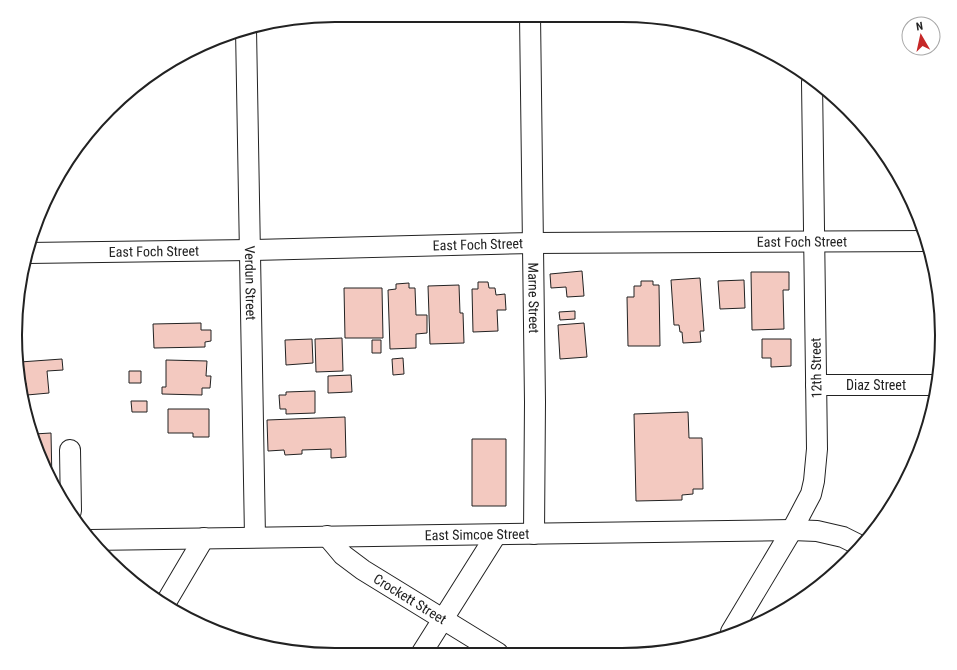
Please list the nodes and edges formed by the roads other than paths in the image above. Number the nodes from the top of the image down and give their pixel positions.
1 (530, 22) edge
2 (246, 35) edge
3 (812, 86) edge
4 (814, 242) junction
5 (920, 242) edge
6 (533, 243) junction
7 (250, 250) junction
8 (33, 253) edge
9 (816, 385) junction
10 (931, 385) edge
11 (70, 450) dead end
12 (69, 500) edge
13 (792, 530) junction
14 (534, 534) junction
15 (496, 535) junction
16 (327, 536) junction
17 (255, 537) junction
18 (204, 538) junction
19 (99, 540) edge
20 (855, 543) edge
21 (168, 599) edge
22 (442, 618) junction
23 (734, 627) edge
24 (424, 648) edge
25 (490, 648) edge

1 - 6 street, Marne Street
2 - 7 street, Verdun Street
3 - 4 street, 12th Street
4 - 5 street, East Foch Street
4 - 6 street, East Foch Street
4 - 9 street, 12th Street
6 - 7 street, East Foch Street
6 - 14 street, Marne Street
7 - 8 street, East Foch Street
7 - 17 street, Verdun Street
9 - 10 street, Diaz Street
9 - 13 street, 12th Street
11 - 12 street
13 - 14 street, East Simcoe Street
13 - 20 street, East Simcoe Street
13 - 23 street, 12th Street
14 - 15 street, East Simcoe Street
15 - 16 street, East Simcoe Street
15 - 22 street
16 - 17 street, East Simcoe Street
16 - 22 street, Crockett Street
17 - 18 street, East Simcoe Street
18 - 19 street, East Simcoe Street
18 - 21 street
22 - 24 street
22 - 25 street, Crockett Street

